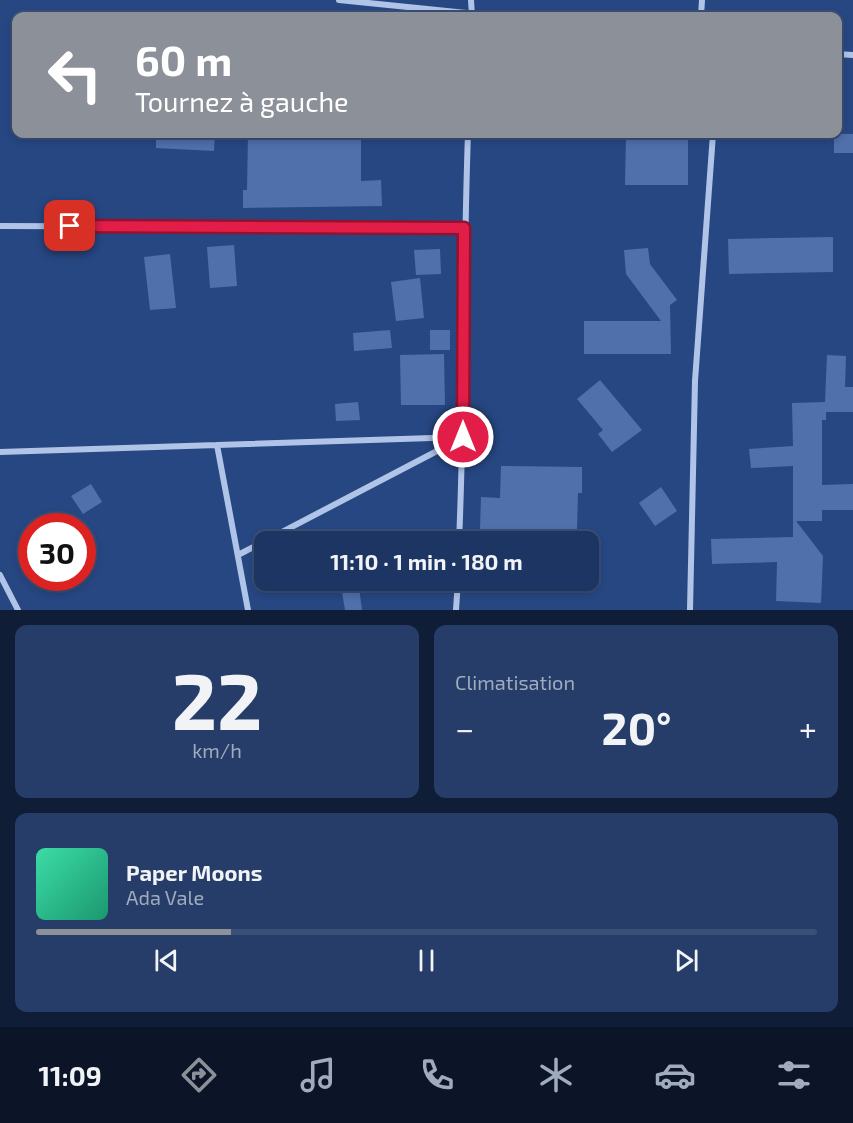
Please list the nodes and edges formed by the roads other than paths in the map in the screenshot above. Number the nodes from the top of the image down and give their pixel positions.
1 (339, 0) edge
2 (445, 12) edge
3 (468, 138) edge
4 (713, 138) edge
5 (0, 226) edge
6 (464, 228) junction
7 (463, 437) junction
8 (217, 445) junction
9 (0, 452) edge
10 (459, 531) edge
11 (238, 555) junction
12 (0, 575) edge
13 (457, 591) edge
14 (18, 610) edge
15 (248, 610) edge
16 (456, 610) edge
17 (690, 610) edge

1 - 2 street
3 - 6 street
4 - 17 street
5 - 6 street
6 - 7 street
7 - 8 street
7 - 10 street
7 - 11 street
8 - 9 street
8 - 11 street
11 - 15 street
12 - 14 street
13 - 16 street

